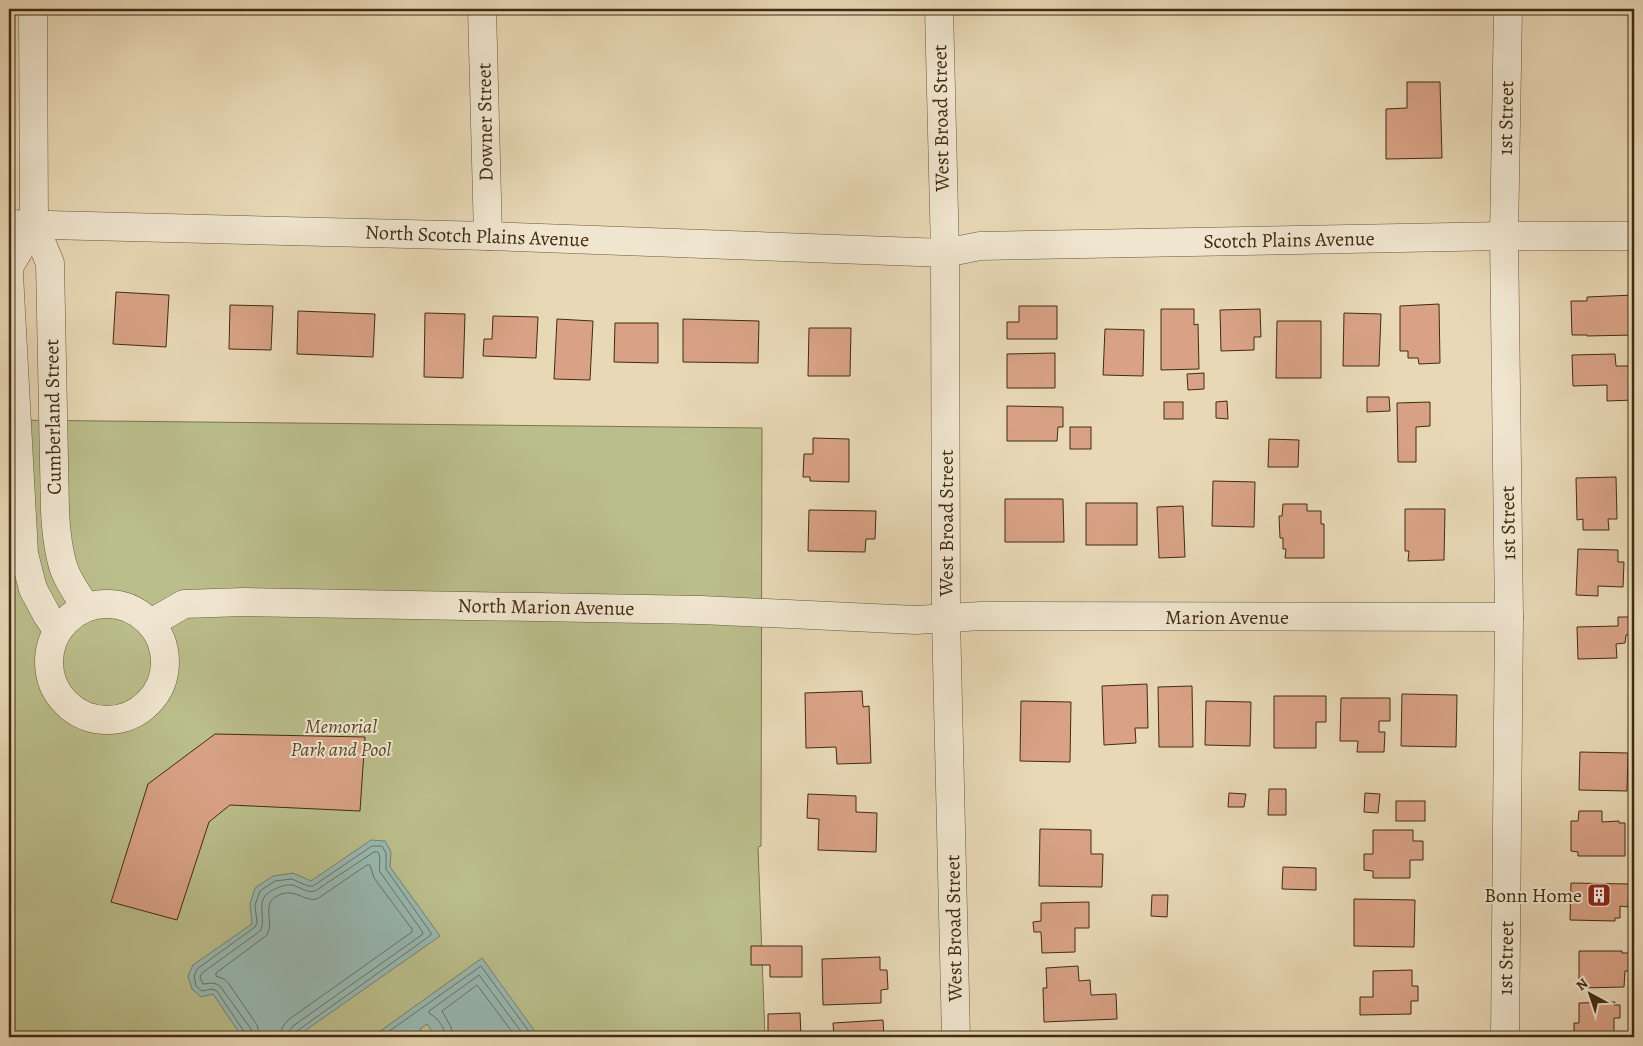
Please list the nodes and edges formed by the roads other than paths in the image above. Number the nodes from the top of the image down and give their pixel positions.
1 (33, 9) edge
2 (482, 9) edge
3 (939, 9) edge
4 (1508, 9) edge
5 (22, 224) edge
6 (488, 236) junction
7 (1504, 236) junction
8 (1634, 236) edge
9 (946, 253) junction
10 (9, 267) edge
11 (9, 274) edge
12 (86, 607) junction
13 (1509, 618) junction
14 (946, 619) junction
15 (151, 623) junction
16 (57, 630) junction
17 (956, 1037) edge
18 (1505, 1037) edge

1 - 5 street, Cumberland Street
2 - 6 street, Downer Street
3 - 9 street, West Broad Street
4 - 7 street, 1st Street
5 - 6 street, North Scotch Plains Avenue
5 - 10 street
5 - 12 street, Cumberland Street
6 - 9 street, North Scotch Plains Avenue
7 - 8 street, Scotch Plains Avenue
7 - 9 street, Scotch Plains Avenue
7 - 13 street, 1st Street
9 - 14 street, West Broad Street
11 - 16 street, Cumberland Street
12 - 15 street
12 - 16 street
13 - 14 street, Marion Avenue
13 - 18 street, 1st Street
14 - 15 street, North Marion Avenue
14 - 17 street, West Broad Street
15 - 16 street

